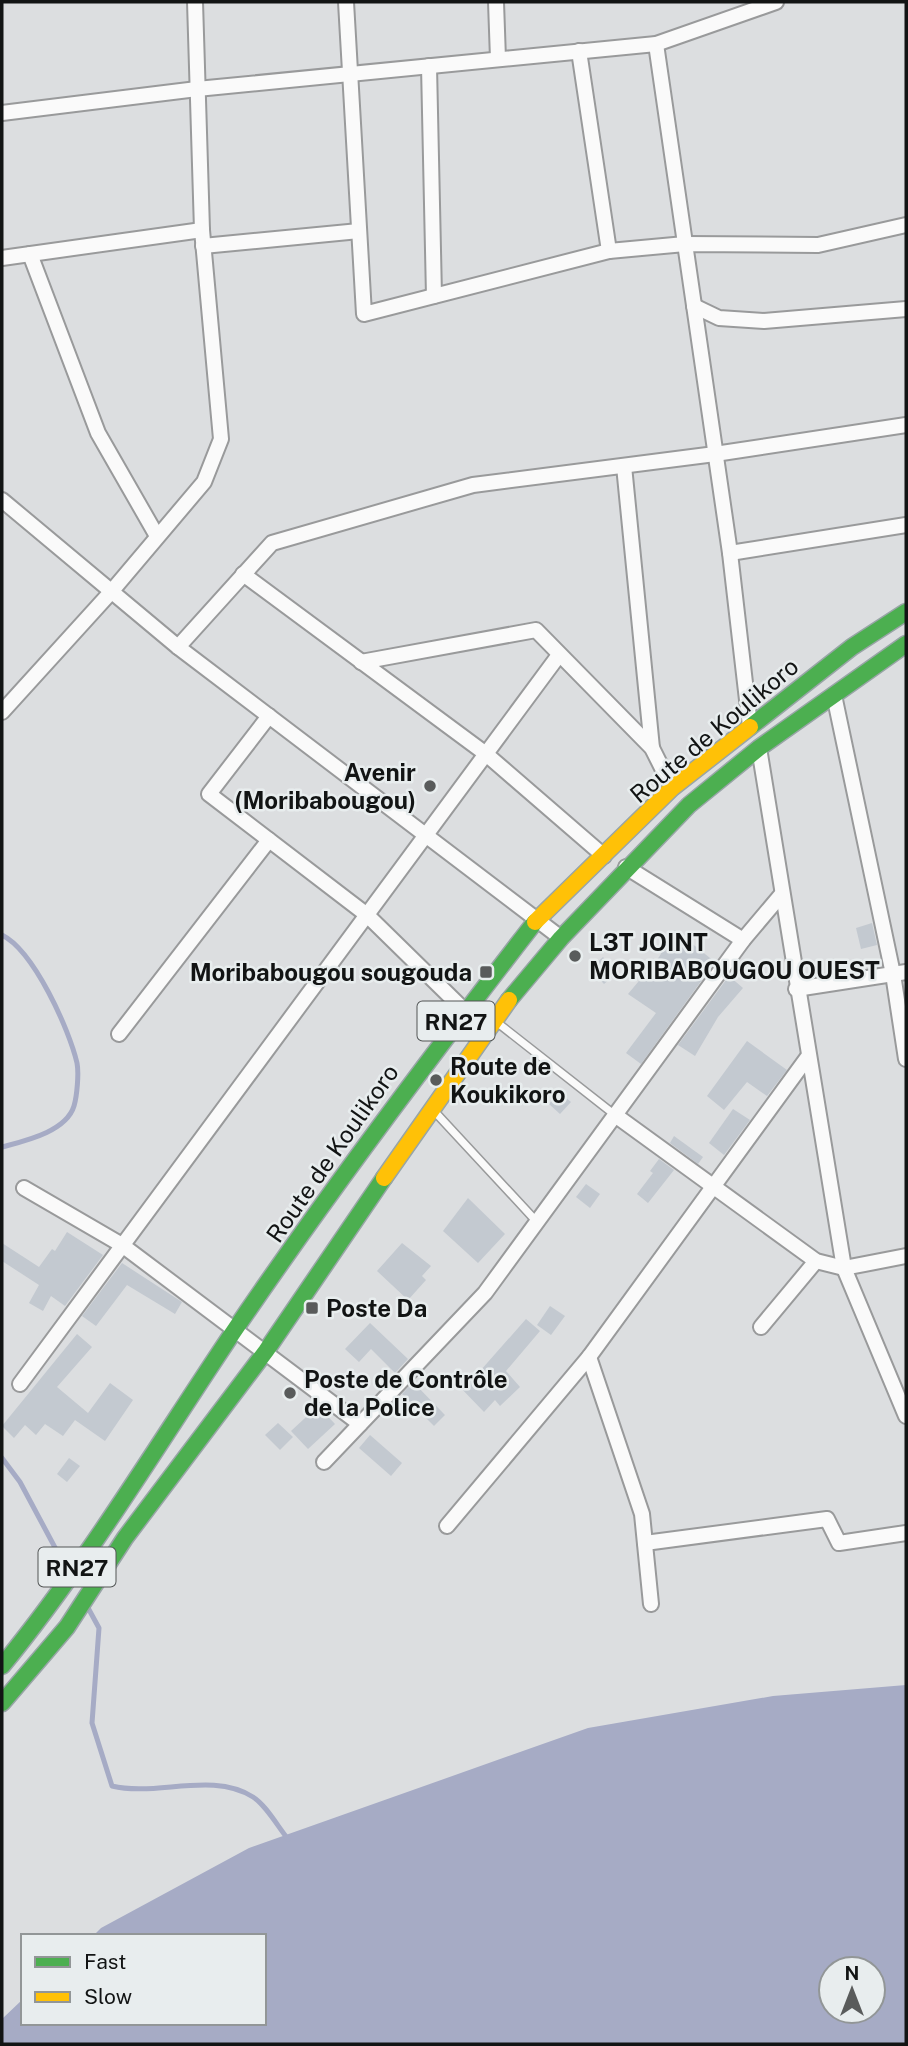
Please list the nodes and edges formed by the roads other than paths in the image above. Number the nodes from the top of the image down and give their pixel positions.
1 (195, 2) edge
2 (346, 2) edge
3 (496, 2) edge
4 (776, 2) edge
5 (736, 9) edge
6 (656, 44) junction
7 (579, 51) junction
8 (498, 59) junction
9 (429, 66) junction
10 (350, 74) junction
11 (197, 89) junction
12 (2, 113) edge
13 (906, 225) edge
14 (202, 230) junction
15 (359, 231) junction
16 (685, 244) junction
17 (203, 246) junction
18 (609, 251) junction
19 (30, 254) junction
20 (2, 258) edge
21 (435, 296) junction
22 (694, 306) junction
23 (906, 309) edge
24 (906, 425) edge
25 (715, 454) junction
26 (624, 466) junction
27 (2, 500) edge
28 (906, 525) edge
29 (157, 536) junction
30 (730, 553) junction
31 (243, 574) junction
32 (111, 592) junction
33 (906, 612) edge
34 (906, 644) edge
35 (178, 647) junction
36 (559, 655) junction
37 (361, 662) junction
38 (834, 695) junction
39 (2, 712) edge
40 (269, 716) junction
41 (750, 726) junction
42 (652, 748) junction
43 (758, 748) junction
44 (486, 754) junction
45 (671, 788) junction
46 (426, 835) junction
47 (269, 840) junction
48 (604, 856) junction
49 (626, 867) junction
50 (781, 895) junction
51 (367, 915) junction
52 (537, 920) junction
53 (561, 938) junction
54 (743, 940) junction
55 (899, 973) edge
56 (796, 989) junction
57 (464, 1010) junction
58 (493, 1019) junction
59 (119, 1034) dead end
60 (807, 1058) junction
61 (906, 1059) edge
62 (431, 1108) junction
63 (615, 1115) junction
64 (713, 1187) junction
65 (24, 1188) dead end
66 (537, 1222) junction
67 (122, 1245) junction
68 (906, 1256) edge
69 (816, 1261) junction
70 (844, 1268) junction
71 (761, 1327) dead end
72 (236, 1329) junction
73 (266, 1351) junction
74 (589, 1357) junction
75 (20, 1384) dead end
76 (906, 1416) edge
77 (360, 1424) junction
78 (324, 1462) dead end
79 (447, 1526) dead end
80 (906, 1533) edge
81 (645, 1543) junction
82 (651, 1604) dead end
83 (2, 1666) edge
84 (2, 1703) edge

1 - 11 street
2 - 10 street
3 - 8 street
4 - 5 street
5 - 6 street
6 - 7 street
6 - 16 street
7 - 8 street
7 - 18 street
8 - 9 street
9 - 10 street
9 - 21 street
10 - 11 street
10 - 15 street
11 - 12 street
11 - 14 street
13 - 16 street
14 - 17 street
14 - 19 street
15 - 17 street
15 - 21 street
16 - 18 street
16 - 22 street
17 - 29 street
18 - 21 street
19 - 20 street
19 - 29 street
22 - 23 street
22 - 25 street
24 - 25 street
25 - 26 street
25 - 30 street
26 - 31 street
26 - 42 street
27 - 32 street
28 - 30 street
29 - 32 street
30 - 41 street
31 - 35 street
31 - 37 street
32 - 35 street
32 - 39 street
33 - 41 main road, Route de Koulikoro / RN27
34 - 38 main road, Route de Koulikoro / RN27
35 - 40 street
36 - 37 street
36 - 42 street
36 - 44 street
37 - 44 street
38 - 43 main road, Route de Koulikoro / RN27
38 - 55 street
40 - 46 street
40 - 47 street
41 - 45 main road, Route de Koulikoro / RN27
42 - 45 street
43 - 49 main road, Route de Koulikoro / RN27
43 - 50 street
44 - 46 street
44 - 48 street
45 - 48 main road, Route de Koulikoro / RN27
46 - 51 street
46 - 52 street
47 - 51 street
47 - 59 street
48 - 52 main road, Route de Koulikoro / RN27
49 - 53 main road, Route de Koulikoro / RN27
49 - 54 street
50 - 54 street
50 - 56 street
51 - 57 street
51 - 67 street
52 - 53 street
52 - 57 main road, Route de Koulikoro / RN27
53 - 58 main road, Route de Koulikoro / RN27
54 - 63 street
55 - 56 street
55 - 61 street
56 - 60 street
57 - 72 main road, Route de Koulikoro / RN27
58 - 62 main road, Route de Koulikoro / RN27
58 - 63 lane
60 - 64 street
60 - 70 street
62 - 66 lane
62 - 73 main road, Route de Koulikoro / RN27
63 - 64 street
63 - 66 street
64 - 69 street
64 - 74 street
65 - 67 street
66 - 77 street
67 - 72 street
67 - 75 street
68 - 70 street
69 - 70 street
69 - 71 street
70 - 76 street
72 - 73 street
72 - 83 main road, Route de Koulikoro / RN27
73 - 77 street
73 - 84 main road, Route de Koulikoro / RN27
74 - 79 street
74 - 81 street
77 - 78 street
80 - 81 street
81 - 82 street

